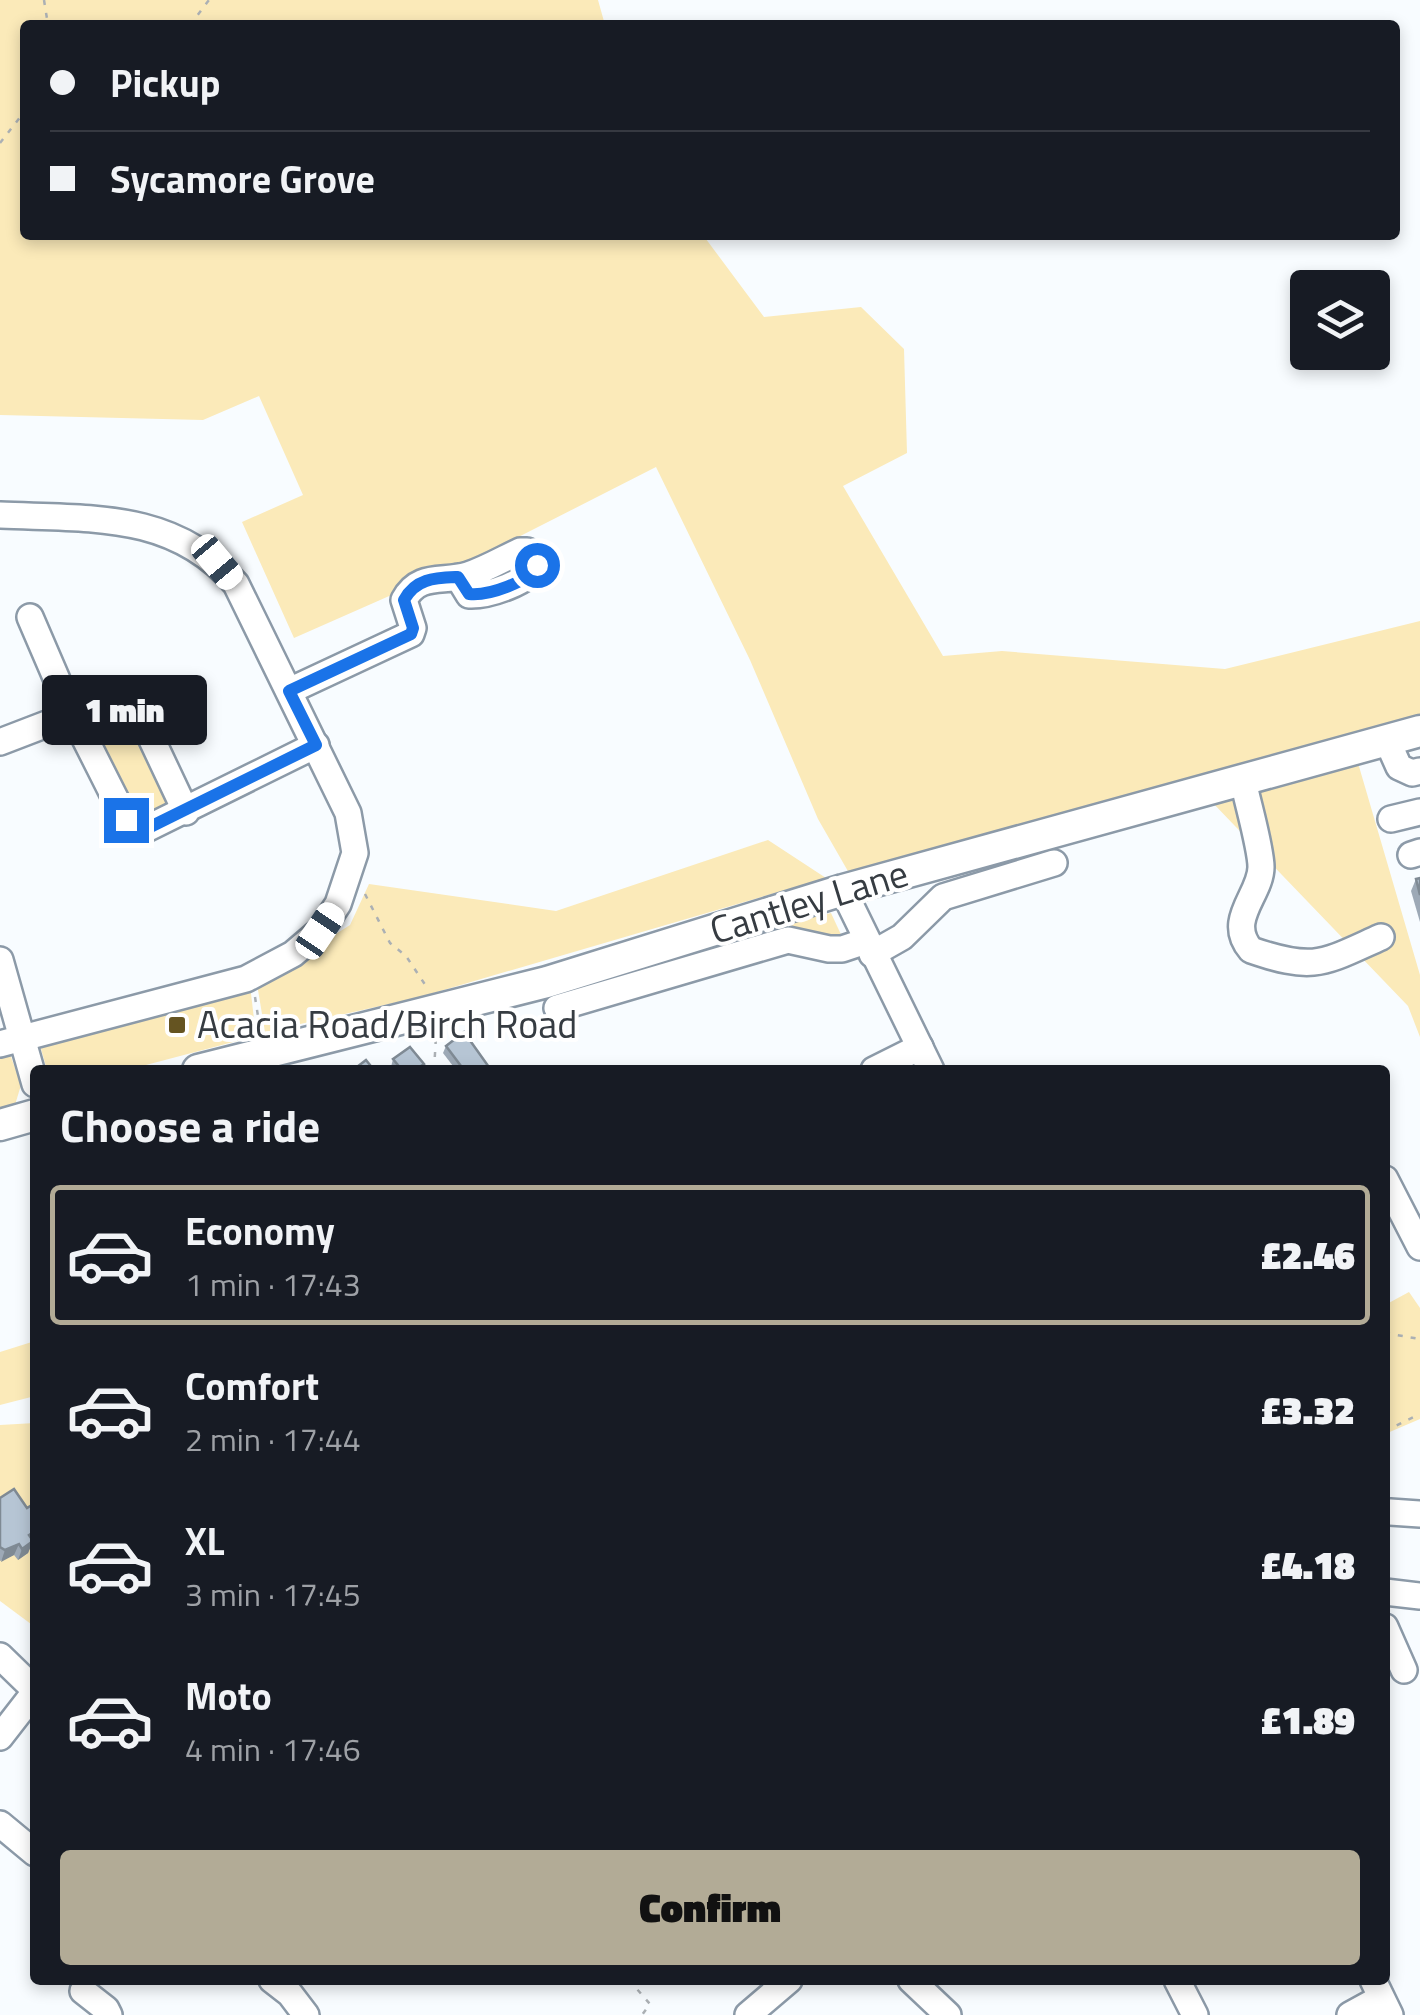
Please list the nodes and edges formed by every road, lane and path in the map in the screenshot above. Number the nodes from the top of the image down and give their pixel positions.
1 (196, 0) edge
2 (209, 0) edge
3 (202, 6) junction
4 (193, 20) edge
5 (20, 117) edge
6 (0, 143) edge
7 (0, 515) edge
8 (458, 577) dead end
9 (30, 617) dead end
10 (289, 691) junction
11 (74, 713) junction
12 (1420, 731) edge
13 (1388, 740) junction
14 (0, 742) edge
15 (316, 745) junction
16 (1420, 771) edge
17 (1242, 780) junction
18 (186, 812) junction
19 (1420, 812) edge
20 (1391, 820) dead end
21 (1054, 862) dead end
22 (351, 871) junction
23 (843, 890) junction
24 (1382, 937) dead end
25 (870, 947) junction
26 (0, 960) edge
27 (250, 976) junction
28 (556, 1008) dead end
29 (437, 1010) junction
30 (10, 1041) edge
31 (926, 1058) edge
32 (255, 1059) edge
33 (224, 1065) edge
34 (434, 1065) edge
35 (896, 1065) edge
36 (30, 1075) edge
37 (30, 1116) edge
38 (0, 1125) edge
39 (1390, 1189) edge
40 (1420, 1247) edge
41 (1390, 1334) edge
42 (1420, 1340) edge
43 (1420, 1414) edge
44 (1390, 1428) edge
45 (1390, 1512) dead end
46 (1420, 1514) edge
47 (1390, 1593) edge
48 (1420, 1596) edge
49 (1390, 1639) edge
50 (0, 1656) edge
51 (1404, 1670) dead end
52 (30, 1703) edge
53 (30, 1706) edge
54 (0, 1736) edge
55 (0, 1824) edge
56 (30, 1849) edge
57 (278, 1985) edge
58 (633, 1985) edge
59 (782, 1985) edge
60 (915, 1985) edge
61 (1180, 1985) edge
62 (83, 1991) dead end
63 (1381, 1998) edge
64 (109, 2015) edge
65 (306, 2015) edge
66 (642, 2015) edge
67 (748, 2015) edge
68 (948, 2015) edge
69 (1195, 2015) edge
70 (1350, 2015) edge

1 - 3 path
2 - 3 path
3 - 4 path
5 - 6 path
7 - 10 street
8 - 10 street
9 - 11 street
10 - 15 street
11 - 14 street
11 - 18 street
11 - 18 street
12 - 13 main road, Cantley Lane
13 - 16 street
13 - 17 main road, Cantley Lane
15 - 18 street
15 - 22 street
17 - 23 main road, Cantley Lane
17 - 24 street
19 - 20 street
21 - 25 street, Cantley Lane
22 - 27 street
22 - 29 path
23 - 25 street
23 - 29 main road, Cantley Lane
25 - 28 street, Cantley Lane
25 - 31 street
26 - 30 street
27 - 30 street
27 - 32 path
29 - 32 main road, Cantley Lane
29 - 34 path
30 - 36 street
31 - 35 street
32 - 33 main road, Cantley Lane
37 - 38 main road
39 - 40 street
41 - 42 path
43 - 44 path
45 - 46 street
47 - 48 street
49 - 51 street
50 - 52 street
53 - 54 street
55 - 56 street
57 - 65 street
58 - 66 path
59 - 67 street
60 - 68 street
61 - 69 street
62 - 64 street
63 - 70 street

